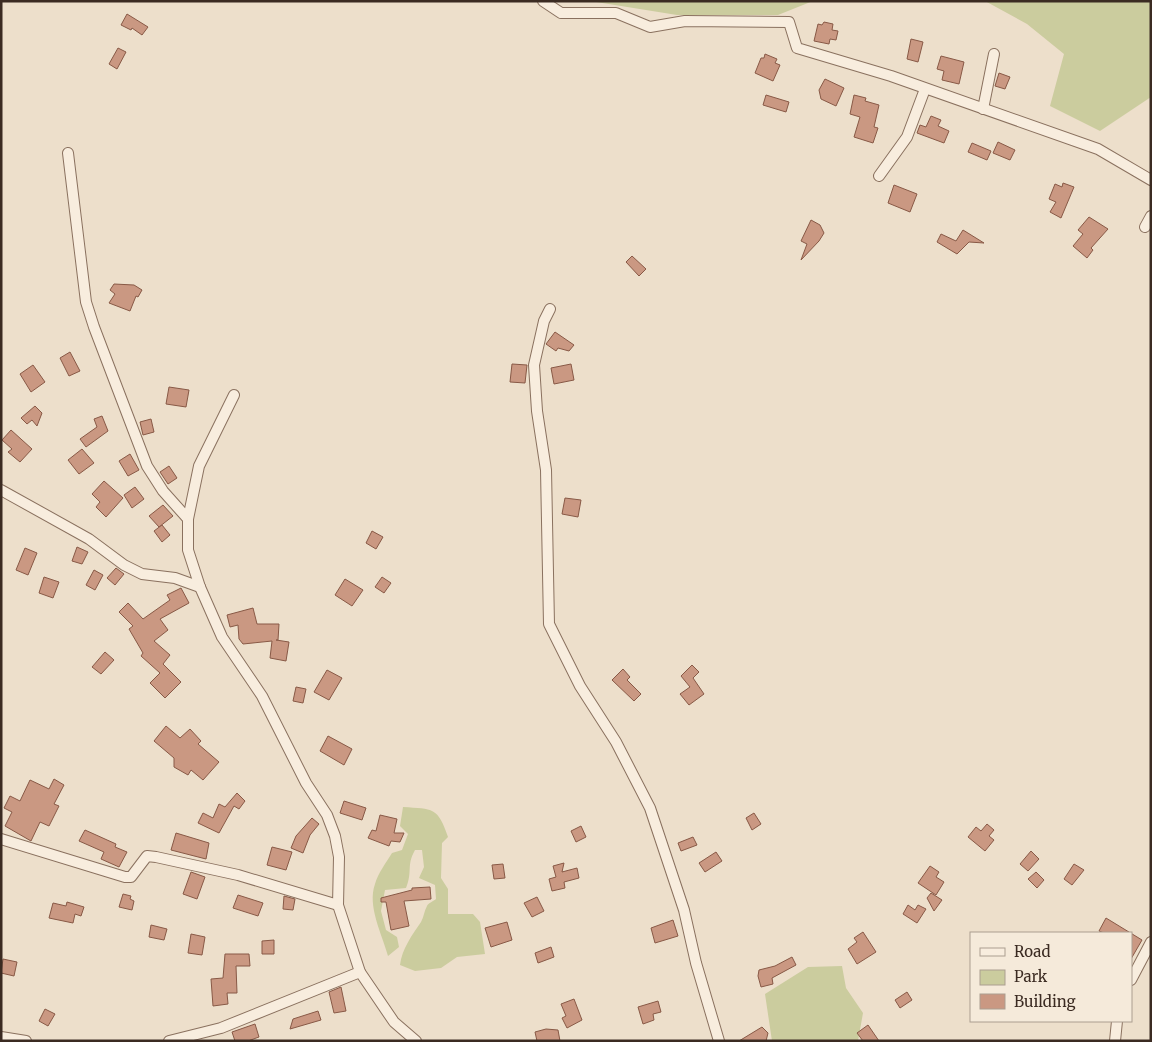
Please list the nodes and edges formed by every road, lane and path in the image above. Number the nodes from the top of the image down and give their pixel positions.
1 (543, 1) edge
2 (994, 54) dead end
3 (926, 89) junction
4 (983, 109) junction
5 (68, 153) dead end
6 (879, 176) dead end
7 (1151, 180) edge
8 (1151, 216) edge
9 (1145, 228) dead end
10 (550, 309) dead end
11 (234, 395) dead end
12 (1, 490) edge
13 (188, 519) junction
14 (200, 587) junction
15 (1, 839) edge
16 (338, 905) junction
17 (1151, 942) edge
18 (360, 972) junction
19 (1132, 978) edge
20 (1117, 1022) edge
21 (1, 1037) edge
22 (26, 1041) edge
23 (169, 1041) edge
24 (416, 1041) edge
25 (719, 1041) edge
26 (1115, 1041) edge

1 - 3 street
2 - 4 street
3 - 4 street
3 - 6 street
4 - 7 street
5 - 13 street
8 - 9 street
10 - 25 street
11 - 13 street
12 - 14 street
13 - 14 street
14 - 16 street
15 - 16 street
16 - 18 street
17 - 19 street
18 - 23 street
18 - 24 street
20 - 26 street
21 - 22 street

